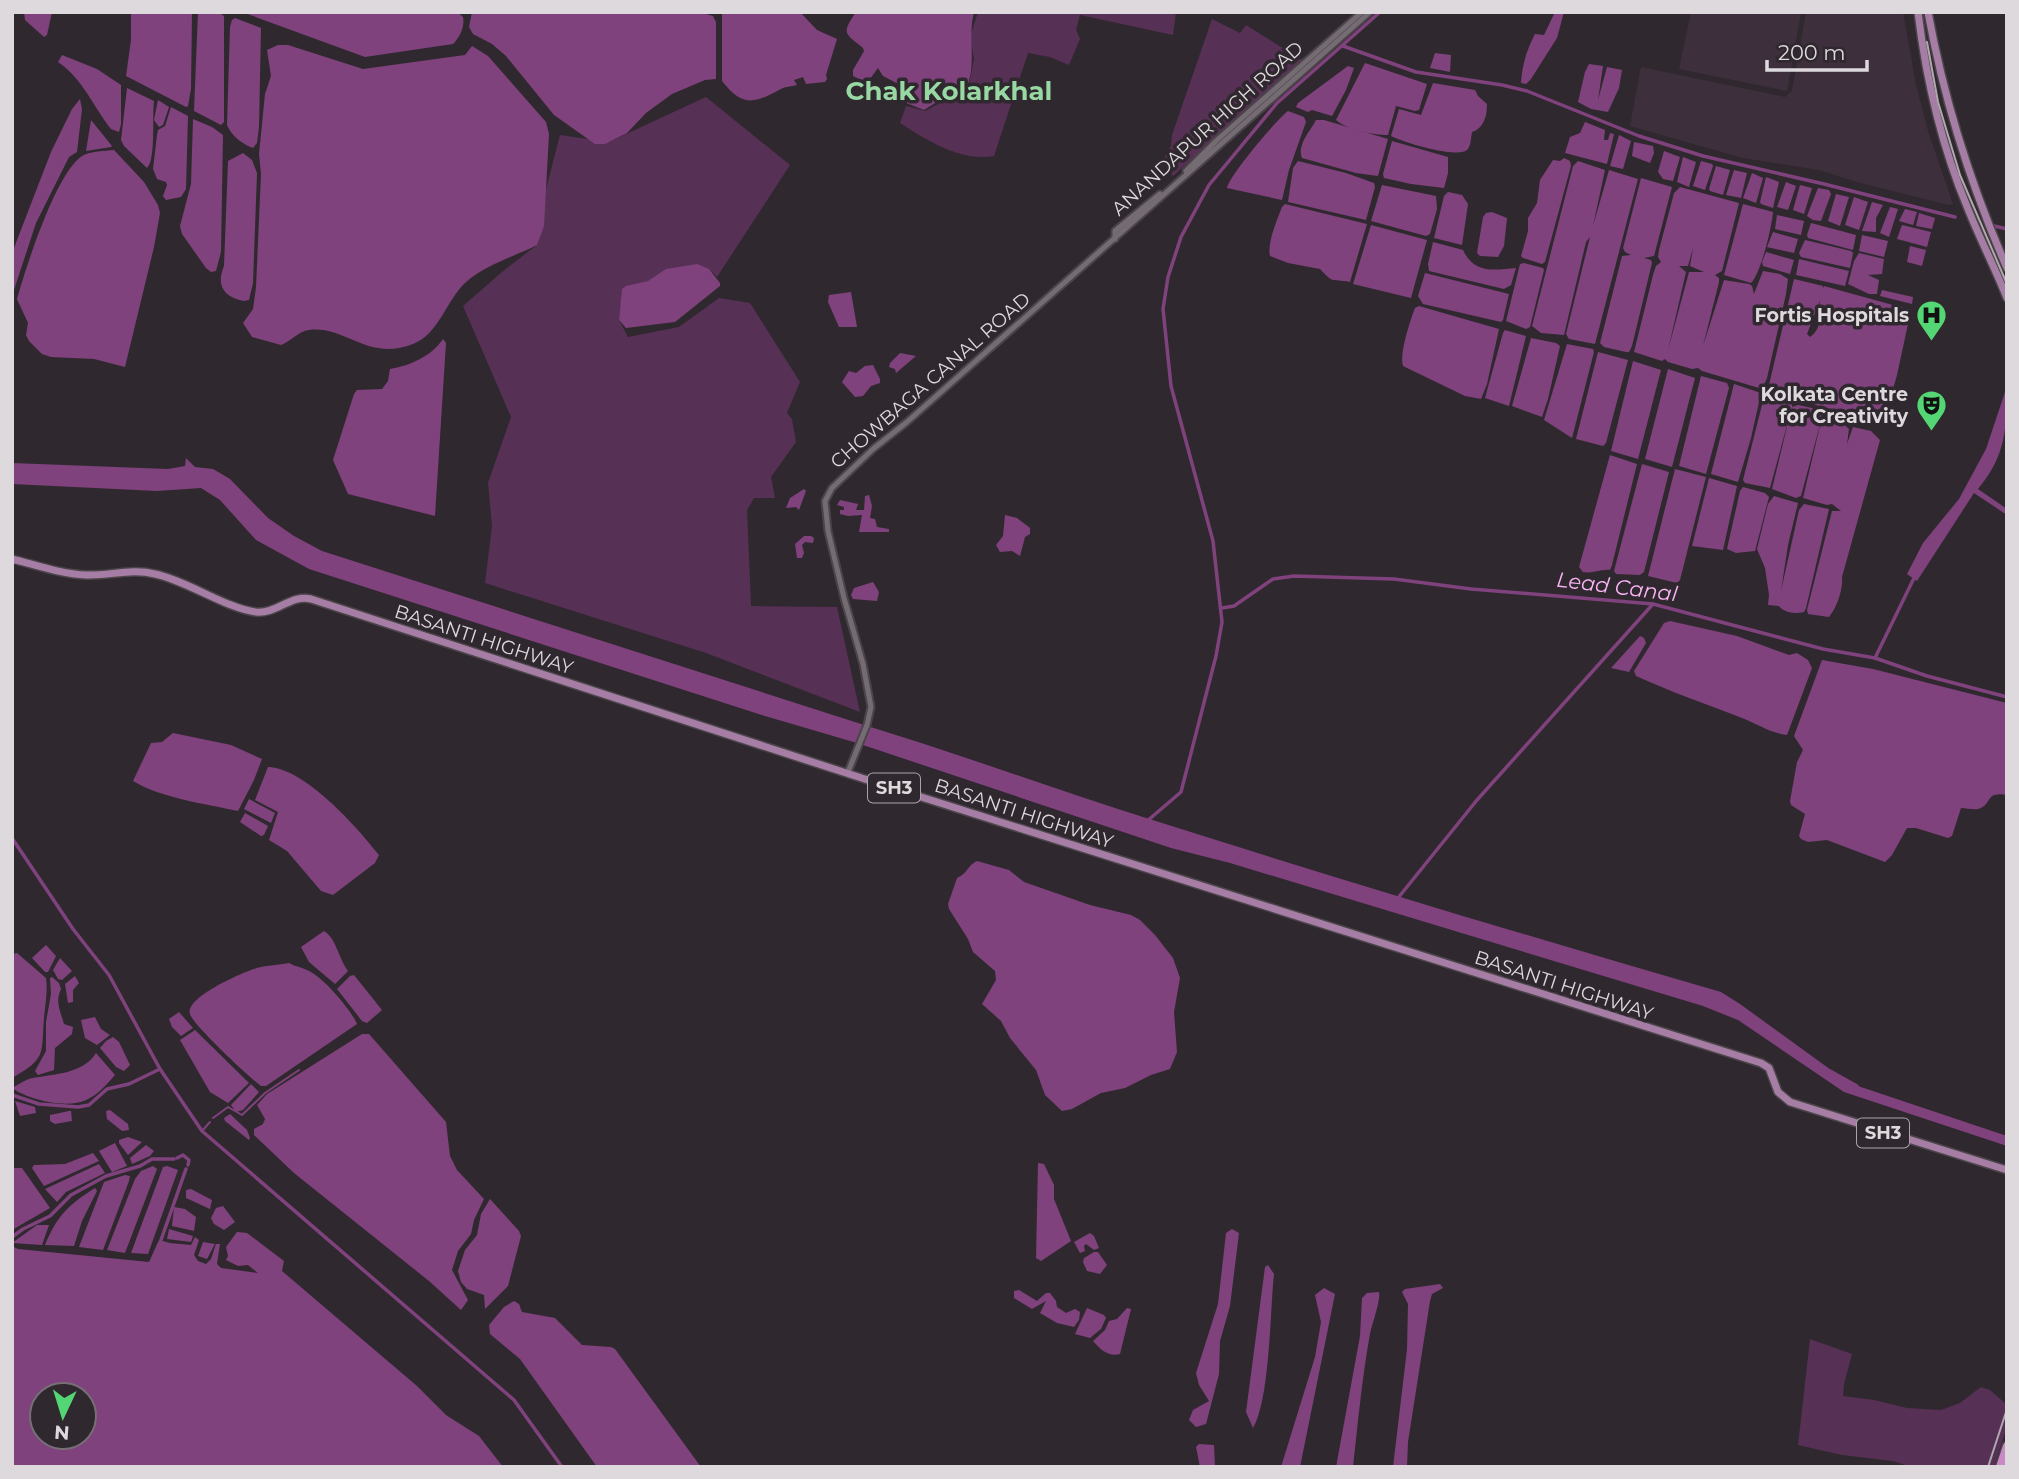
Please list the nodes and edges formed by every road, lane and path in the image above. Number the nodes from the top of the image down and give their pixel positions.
1 (1362, 12) edge
2 (1370, 12) edge
3 (1918, 12) edge
4 (1928, 12) edge
5 (1115, 240) junction
6 (2007, 268) edge
7 (2007, 298) edge
8 (12, 559) edge
9 (848, 772) junction
10 (2007, 1170) edge
11 (2007, 1446) edge
12 (2007, 1459) edge
13 (2002, 1467) edge

1 - 5 main road, ANANDAPUR HIGH ROAD
2 - 5 main road, ANANDAPUR HIGH ROAD
3 - 7 main road
4 - 6 main road
5 - 9 main road, CHOWBAGA CANAL ROAD
8 - 9 main road, BASANTI HIGHWAY / SH3
9 - 10 main road, BASANTI HIGHWAY / SH3
11 - 13 highway
12 - 13 main road

